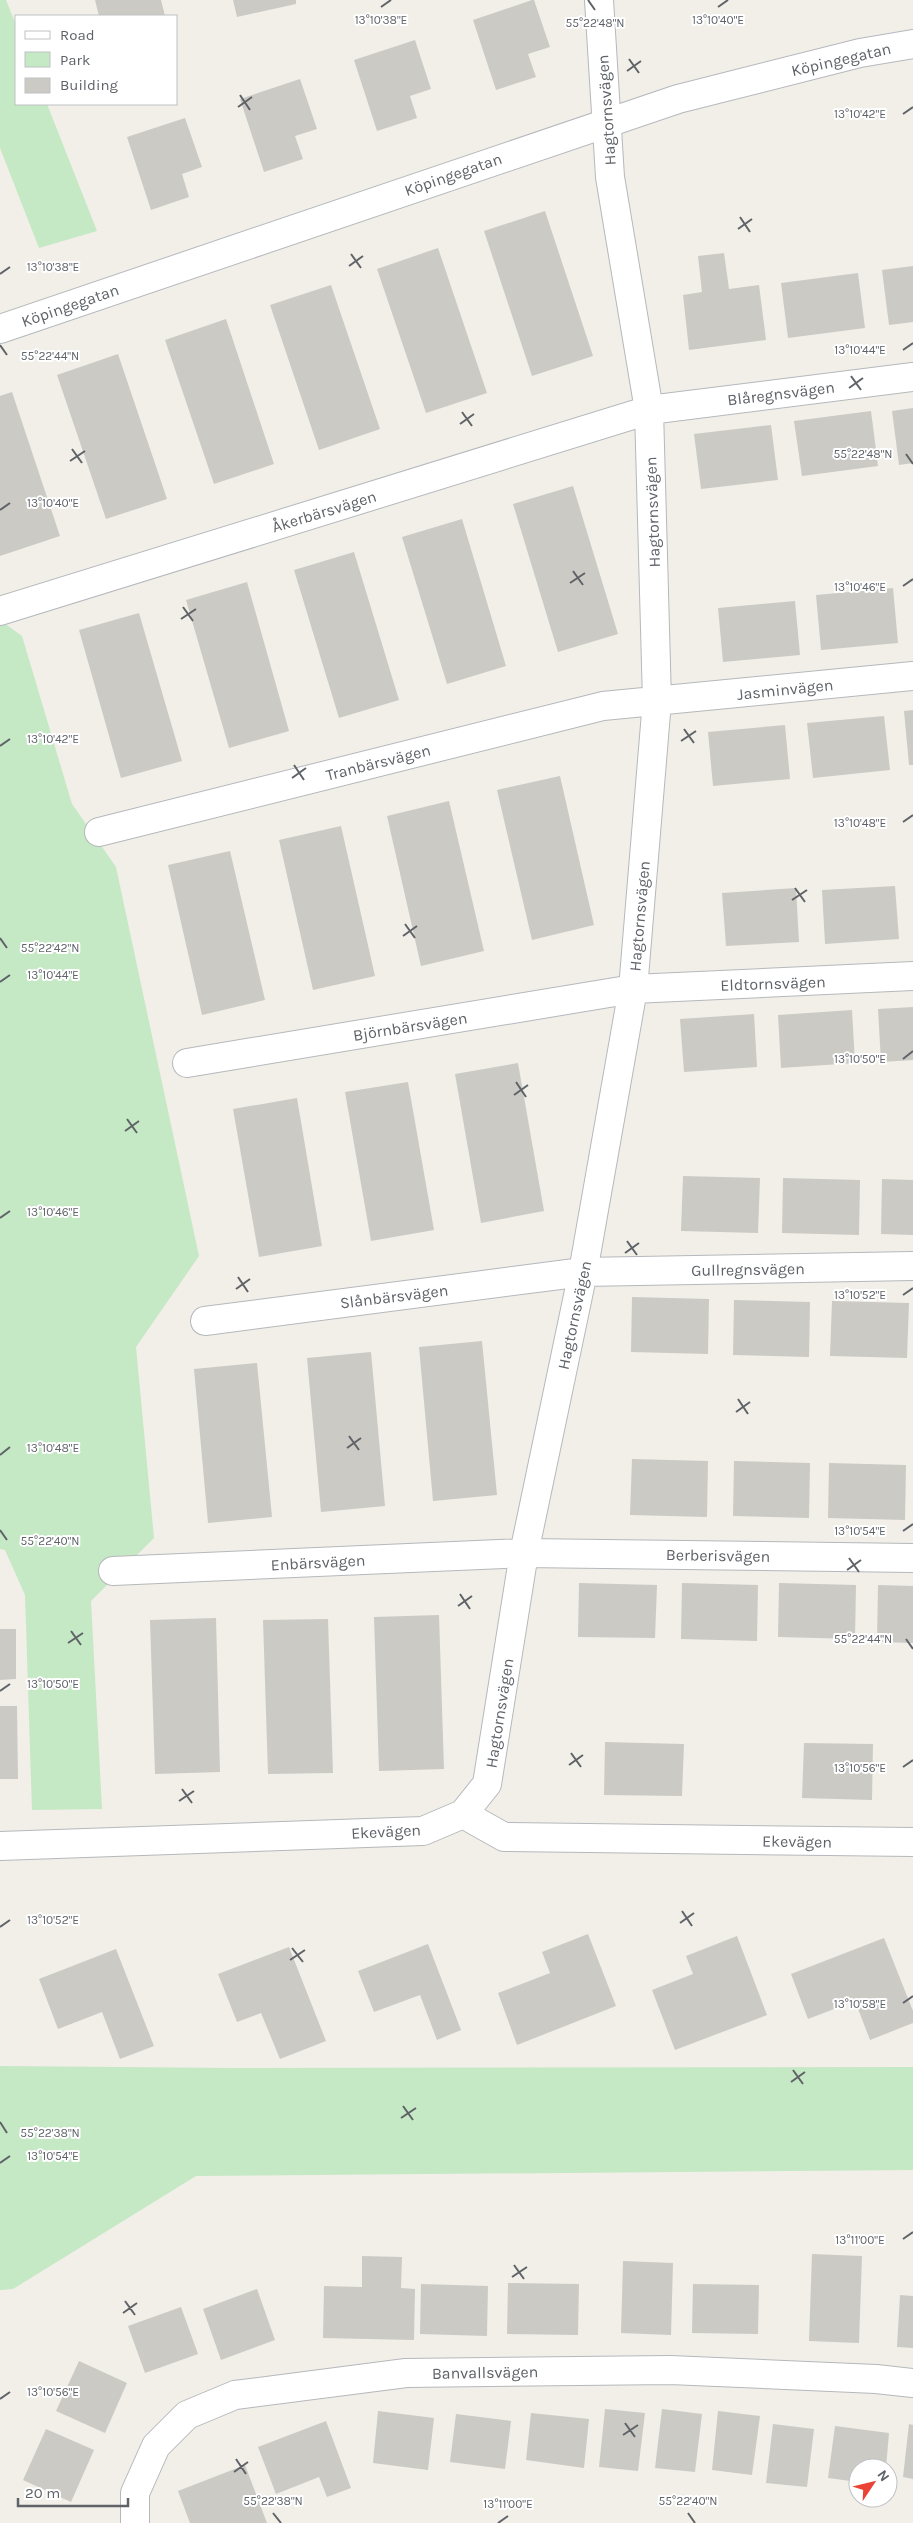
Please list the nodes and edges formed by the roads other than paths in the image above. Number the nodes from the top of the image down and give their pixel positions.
1 (599, 0) edge
2 (913, 44) edge
3 (606, 122) junction
4 (0, 329) edge
5 (913, 377) edge
6 (649, 410) junction
7 (0, 611) edge
8 (913, 676) edge
9 (657, 702) junction
10 (99, 832) dead end
11 (913, 976) edge
12 (633, 989) junction
13 (188, 1063) dead end
14 (913, 1266) edge
15 (583, 1272) junction
16 (205, 1321) dead end
17 (524, 1553) junction
18 (913, 1558) edge
19 (113, 1571) dead end
20 (463, 1814) junction
21 (913, 1842) edge
22 (0, 1846) edge
23 (913, 2383) edge
24 (135, 2523) edge

1 - 3 street, Hagtornsvägen
2 - 3 street, Köpingegatan
3 - 4 street, Köpingegatan
3 - 6 street, Hagtornsvägen
5 - 6 street, Blåregnsvägen
6 - 7 street, Åkerbärsvägen
6 - 9 street, Hagtornsvägen
8 - 9 street, Jasminvägen
9 - 10 street, Tranbärsvägen
9 - 12 street, Hagtornsvägen
11 - 12 street, Eldtornsvägen
12 - 13 street, Björnbärsvägen
12 - 15 street, Hagtornsvägen
14 - 15 street, Gullregnsvägen
15 - 16 street, Slånbärsvägen
15 - 17 street, Hagtornsvägen
17 - 18 street, Berberisvägen
17 - 19 street, Enbärsvägen
17 - 20 street, Hagtornsvägen
20 - 21 street, Ekevägen
20 - 22 street, Ekevägen
23 - 24 street, Banvallsvägen

